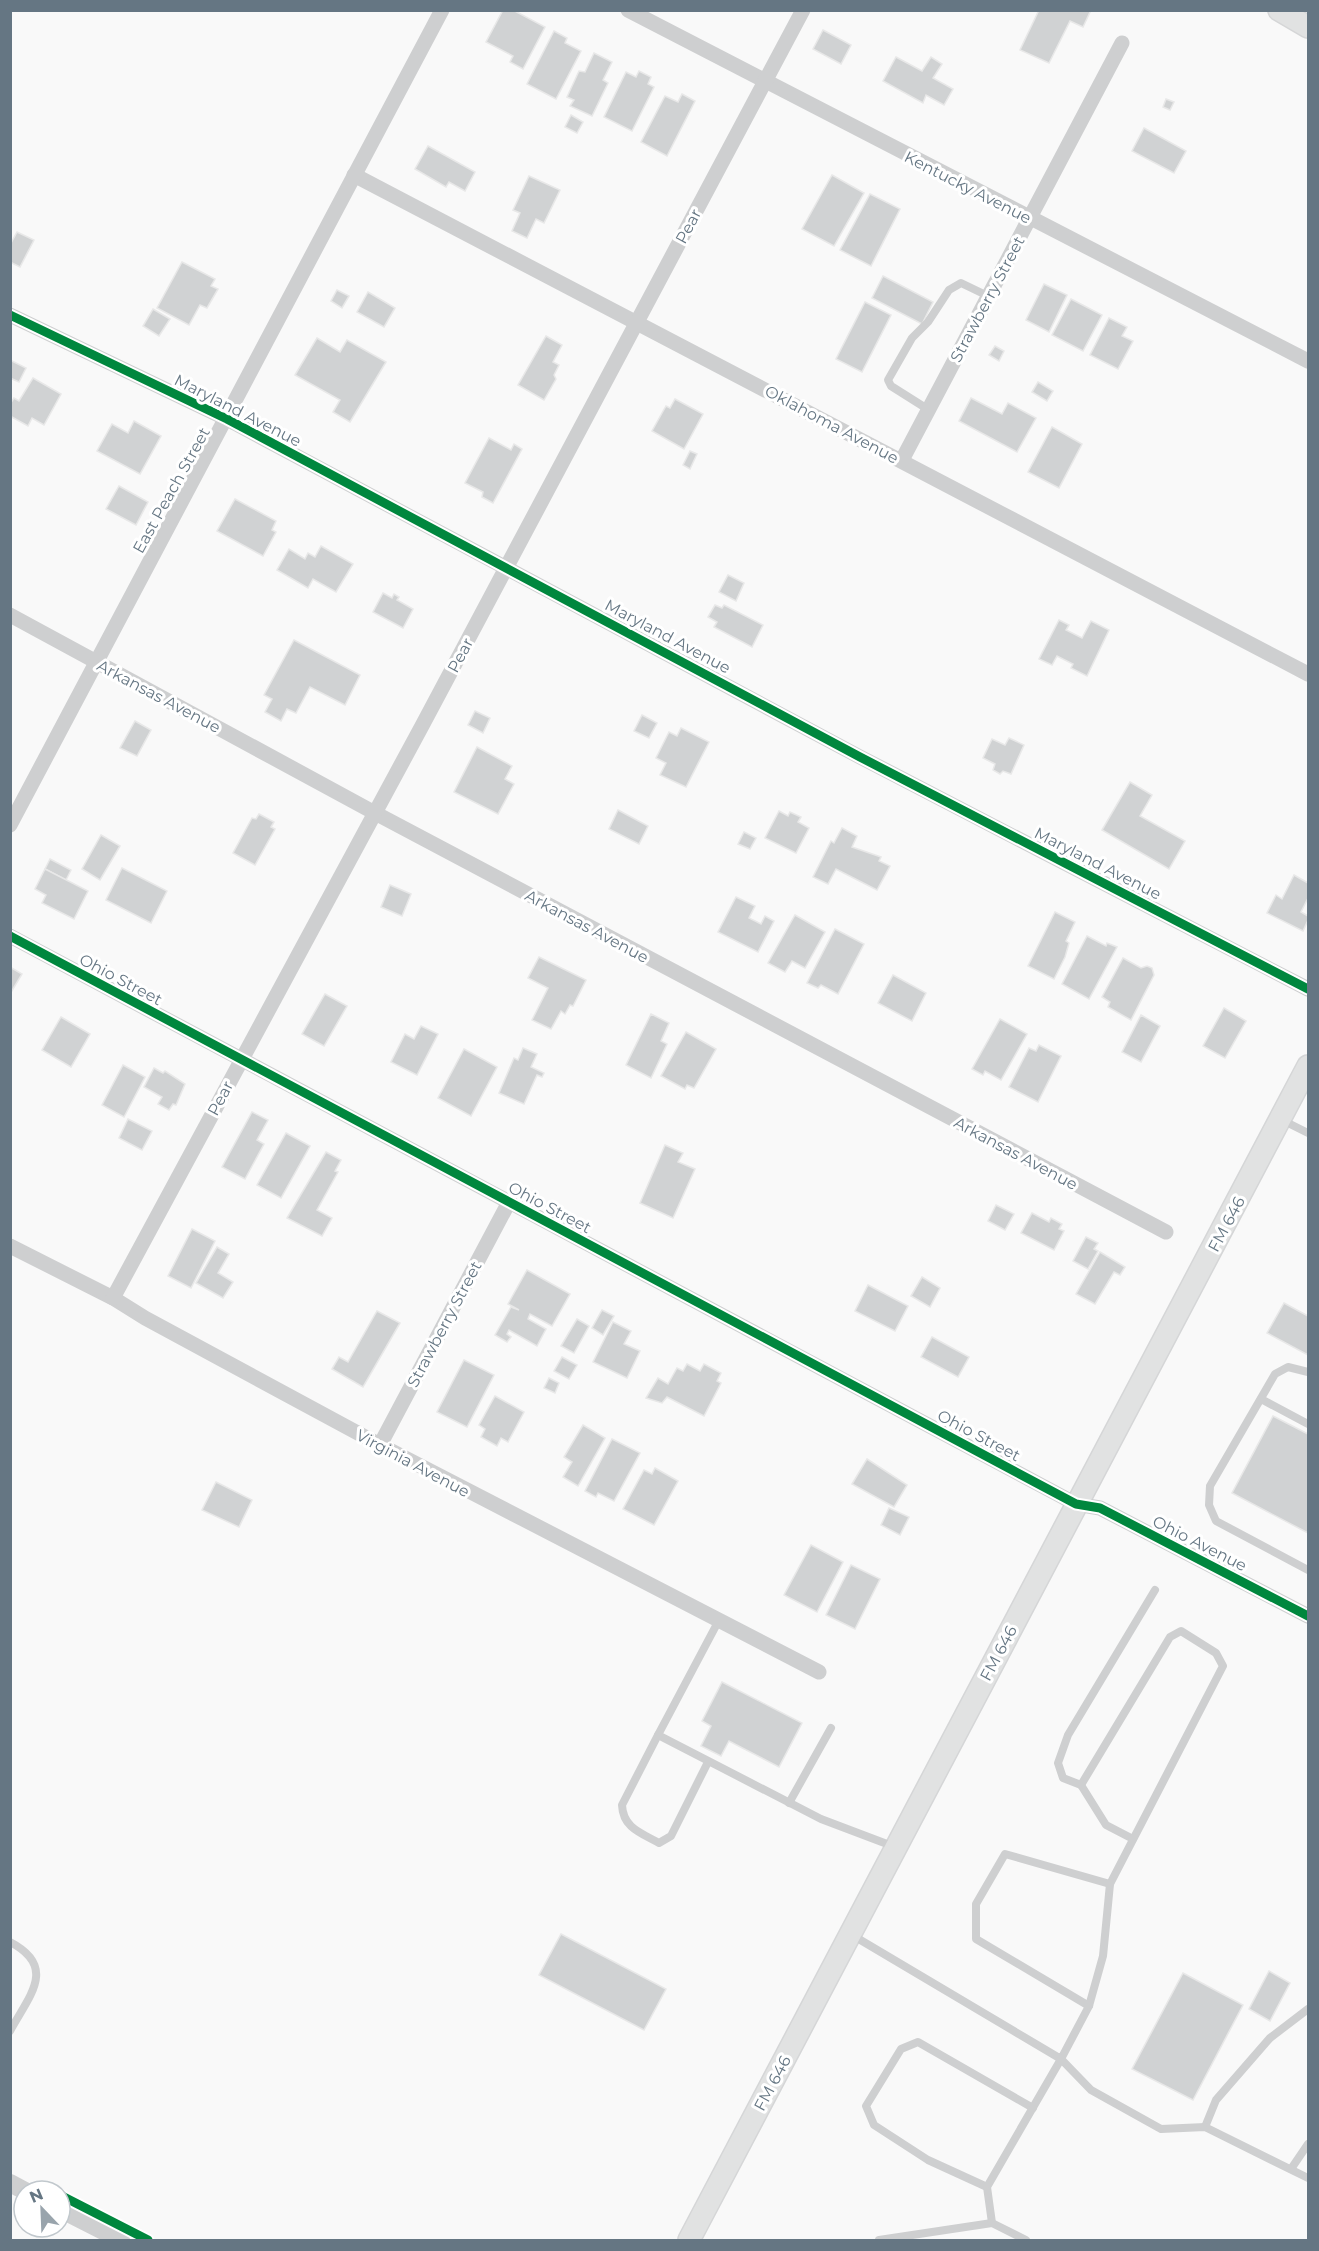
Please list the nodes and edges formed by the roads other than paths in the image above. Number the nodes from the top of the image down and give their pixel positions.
1 (442, 10) edge
2 (628, 10) edge
3 (803, 10) edge
4 (1279, 10) edge
5 (1308, 27) edge
6 (1122, 43) dead end
7 (765, 82) junction
8 (354, 176) junction
9 (1030, 218) junction
10 (988, 296) junction
11 (10, 315) edge
12 (637, 322) junction
13 (1308, 361) edge
14 (929, 410) junction
15 (227, 419) junction
16 (902, 460) junction
17 (506, 568) junction
18 (10, 615) edge
19 (95, 662) junction
20 (1308, 674) edge
21 (375, 813) junction
22 (10, 825) edge
23 (10, 936) edge
24 (1308, 989) edge
25 (241, 1059) junction
26 (1308, 1066) edge
27 (1281, 1119) junction
28 (1308, 1133) edge
29 (509, 1202) junction
30 (1166, 1232) dead end
31 (10, 1246) edge
32 (113, 1298) junction
33 (1308, 1372) edge
34 (1261, 1399) junction
35 (1308, 1424) edge
36 (380, 1445) junction
37 (1076, 1504) junction
38 (1308, 1570) edge
39 (1155, 1590) dead end
40 (1308, 1616) edge
41 (719, 1620) junction
42 (819, 1672) dead end
43 (831, 1728) dead end
44 (658, 1735) junction
45 (708, 1762) junction
46 (1081, 1785) junction
47 (789, 1803) junction
48 (1133, 1839) junction
49 (897, 1848) junction
50 (1110, 1884) junction
51 (850, 1934) junction
52 (10, 1942) edge
53 (1089, 2006) junction
54 (1308, 2009) edge
55 (10, 2031) edge
56 (1061, 2059) junction
57 (1033, 2108) junction
58 (1205, 2127) junction
59 (1308, 2144) edge
60 (1291, 2169) junction
61 (1308, 2178) edge
62 (987, 2187) junction
63 (72, 2215) edge
64 (992, 2223) junction
65 (121, 2241) edge
66 (689, 2241) edge
67 (879, 2241) edge
68 (1026, 2241) edge

1 - 8 street, East Peach Street
2 - 7 street, Kentucky Avenue
3 - 7 street, Pear
4 - 5 main road
6 - 9 street, Strawberry Street
7 - 9 street, Kentucky Avenue
7 - 12 street, Pear
8 - 12 street, Oklahoma Avenue
8 - 15 street, East Peach Street
9 - 10 street, Strawberry Street
9 - 13 street, Kentucky Avenue
10 - 14 street, Strawberry Street
10 - 14 lane
11 - 15 street, Maryland Avenue
12 - 16 street, Oklahoma Avenue
12 - 17 street, Pear
14 - 16 street, Strawberry Street
15 - 17 street, Maryland Avenue
15 - 19 street, East Peach Street
16 - 20 street, Oklahoma Avenue
17 - 21 street, Pear
17 - 24 street, Maryland Avenue
18 - 19 street, Arkansas Avenue
19 - 21 street, Arkansas Avenue
19 - 22 street, East Peach Street
21 - 25 street, Pear
21 - 30 street, Arkansas Avenue
23 - 25 street, Ohio Street
25 - 29 street, Ohio Street
25 - 32 street, Pear
26 - 27 main road, FM 646 / FM 646
27 - 28 lane
27 - 37 main road, FM 646 / FM 646
29 - 36 street, Strawberry Street
29 - 37 street, Ohio Street
31 - 32 street, Virginia Avenue
32 - 36 street, Virginia Avenue
33 - 34 lane
34 - 35 lane
34 - 38 lane
36 - 41 street, Virginia Avenue
37 - 40 street, Ohio Avenue
37 - 49 main road, FM 646 / FM 646
39 - 46 lane
41 - 42 street, Virginia Avenue
41 - 44 lane
43 - 47 lane
44 - 45 lane
44 - 45 lane
45 - 47 lane
46 - 48 lane
46 - 48 lane
47 - 49 lane
48 - 50 lane
49 - 51 main road, FM 646 / FM 646
50 - 53 lane
50 - 53 lane
51 - 56 lane
51 - 66 main road, FM 646 / FM 646
52 - 55 lane
53 - 56 lane
54 - 58 lane
56 - 57 lane
56 - 58 lane
57 - 62 lane
57 - 62 lane
58 - 60 lane
59 - 60 lane
60 - 61 lane
62 - 64 lane
63 - 65 street
64 - 67 lane
64 - 68 lane

